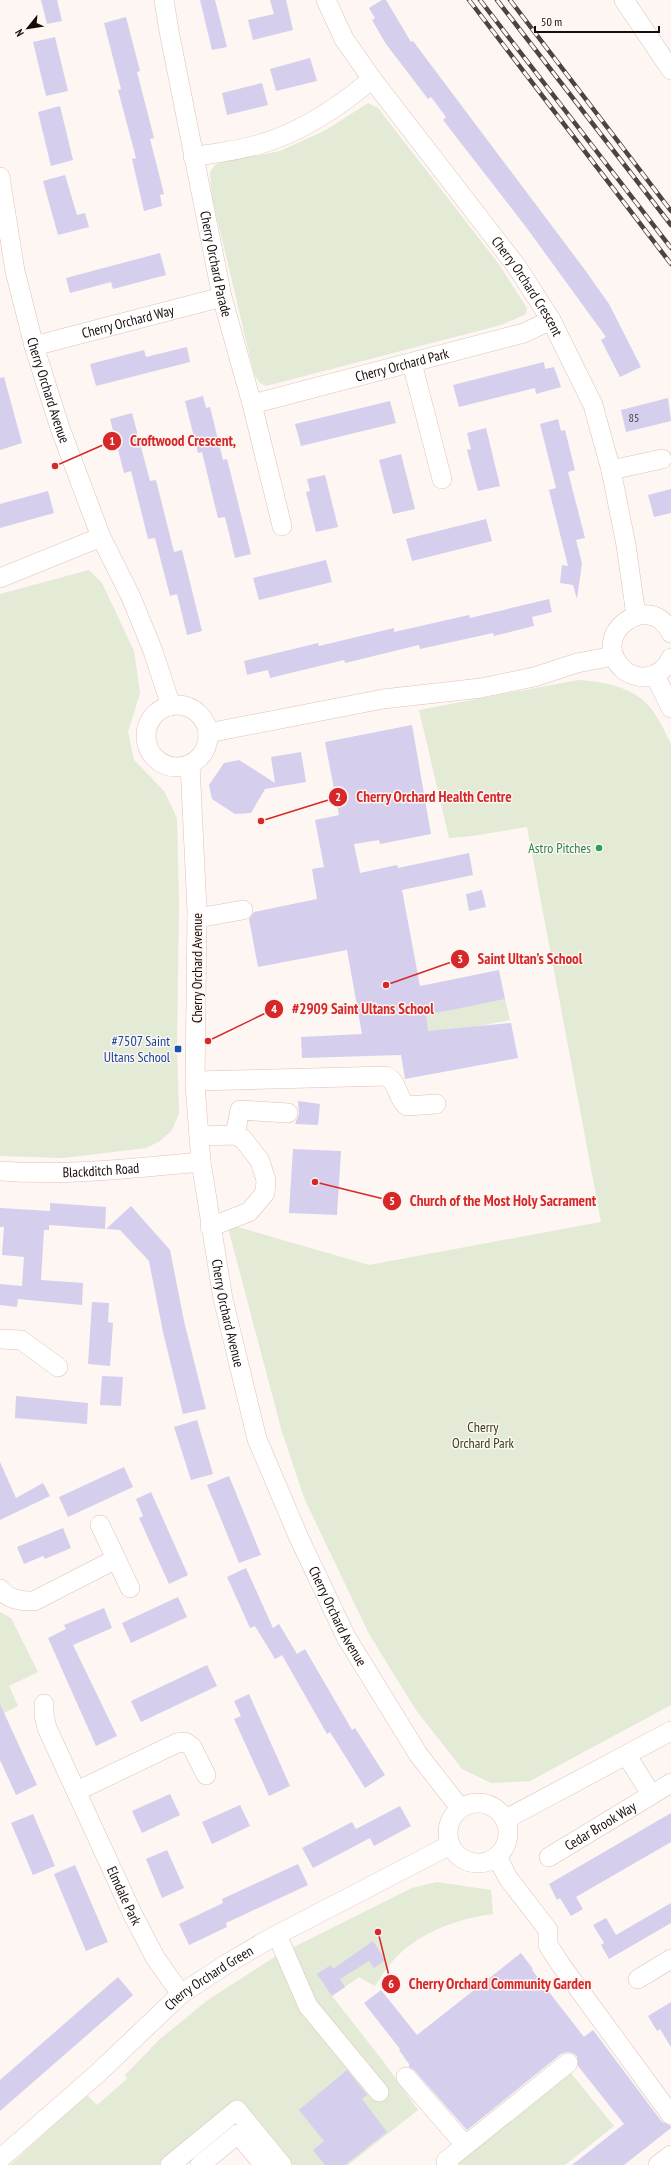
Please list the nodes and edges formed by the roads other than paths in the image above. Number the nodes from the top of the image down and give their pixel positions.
1 (164, 0) edge
2 (326, 0) edge
3 (624, 0) edge
4 (671, 70) edge
5 (372, 79) junction
6 (193, 157) junction
7 (0, 177) edge
8 (222, 298) junction
9 (551, 320) junction
10 (34, 346) junction
11 (412, 363) junction
12 (252, 404) junction
13 (662, 459) dead end
14 (611, 470) junction
15 (442, 479) dead end
16 (282, 526) dead end
17 (101, 537) junction
18 (0, 578) edge
19 (636, 615) junction
20 (671, 633) edge
21 (614, 656) junction
22 (671, 658) edge
23 (655, 674) junction
24 (171, 706) junction
25 (671, 708) edge
26 (208, 733) junction
27 (190, 764) junction
28 (244, 910) dead end
29 (197, 918) junction
30 (196, 1081) junction
31 (436, 1104) dead end
32 (288, 1113) dead end
33 (235, 1135) junction
34 (199, 1136) junction
35 (201, 1162) junction
36 (0, 1171) edge
37 (210, 1227) junction
38 (0, 1339) edge
39 (58, 1368) dead end
40 (100, 1525) dead end
41 (116, 1559) junction
42 (130, 1588) dead end
43 (0, 1589) edge
44 (44, 1704) dead end
45 (671, 1731) edge
46 (627, 1756) junction
47 (206, 1775) dead end
48 (671, 1783) edge
49 (78, 1791) junction
50 (651, 1794) junction
51 (460, 1808) junction
52 (506, 1819) junction
53 (450, 1844) junction
54 (497, 1857) junction
55 (549, 1857) dead end
56 (278, 1935) junction
57 (671, 1959) edge
58 (638, 1979) dead end
59 (181, 1994) junction
60 (568, 2063) dead end
61 (406, 2077) dead end
62 (379, 2092) dead end
63 (671, 2115) edge
64 (465, 2145) junction
65 (671, 2155) edge
66 (0, 2159) edge
67 (170, 2165) edge
68 (200, 2165) edge
69 (264, 2165) edge
70 (282, 2165) edge
71 (449, 2165) edge
72 (658, 2165) edge

1 - 6 street, Cherry Orchard Parade
2 - 5 street, Cherry Orchard Crescent
3 - 4 street
5 - 6 street
5 - 9 street, Cherry Orchard Crescent
6 - 8 street, Cherry Orchard Parade
7 - 10 street, Cherry Orchard Avenue
8 - 10 street, Cherry Orchard Way
8 - 12 street, Cherry Orchard Parade
9 - 11 street, Cherry Orchard Park
9 - 14 street, Cherry Orchard Crescent
10 - 17 street, Cherry Orchard Avenue
11 - 12 street, Cherry Orchard Park
11 - 15 street
12 - 16 street, Cherry Orchard Parade
13 - 14 street
14 - 19 street, Cherry Orchard Crescent
17 - 18 street
17 - 24 street, Cherry Orchard Avenue
19 - 20 street
19 - 21 street
21 - 23 street
21 - 26 street
22 - 23 street
23 - 25 street
24 - 26 street
24 - 27 street
26 - 27 street
27 - 29 street, Cherry Orchard Avenue
28 - 29 street
29 - 30 street, Cherry Orchard Avenue
30 - 31 street
30 - 34 street, Cherry Orchard Avenue
32 - 33 street
33 - 34 street
33 - 37 street
34 - 35 street, Cherry Orchard Avenue
35 - 36 street, Blackditch Road
35 - 37 street, Cherry Orchard Avenue
37 - 51 street, Cherry Orchard Avenue
38 - 39 street
40 - 41 street
41 - 42 street
41 - 43 street
44 - 49 street, Elmdale Park
45 - 46 street
46 - 50 street, Cedar Brook Way
46 - 52 street
47 - 49 street
48 - 50 street, Cedar Brook Way
49 - 59 street, Elmdale Park
50 - 55 street, Cedar Brook Way
51 - 52 street
51 - 53 street
52 - 54 street
53 - 54 street
53 - 56 street, Cherry Orchard Green
54 - 63 street
56 - 59 street, Cherry Orchard Green
56 - 62 street
57 - 58 street
59 - 66 street, Cherry Orchard Green
60 - 64 street
61 - 64 street
64 - 71 street
65 - 72 street
67 - 70 street
68 - 69 street

